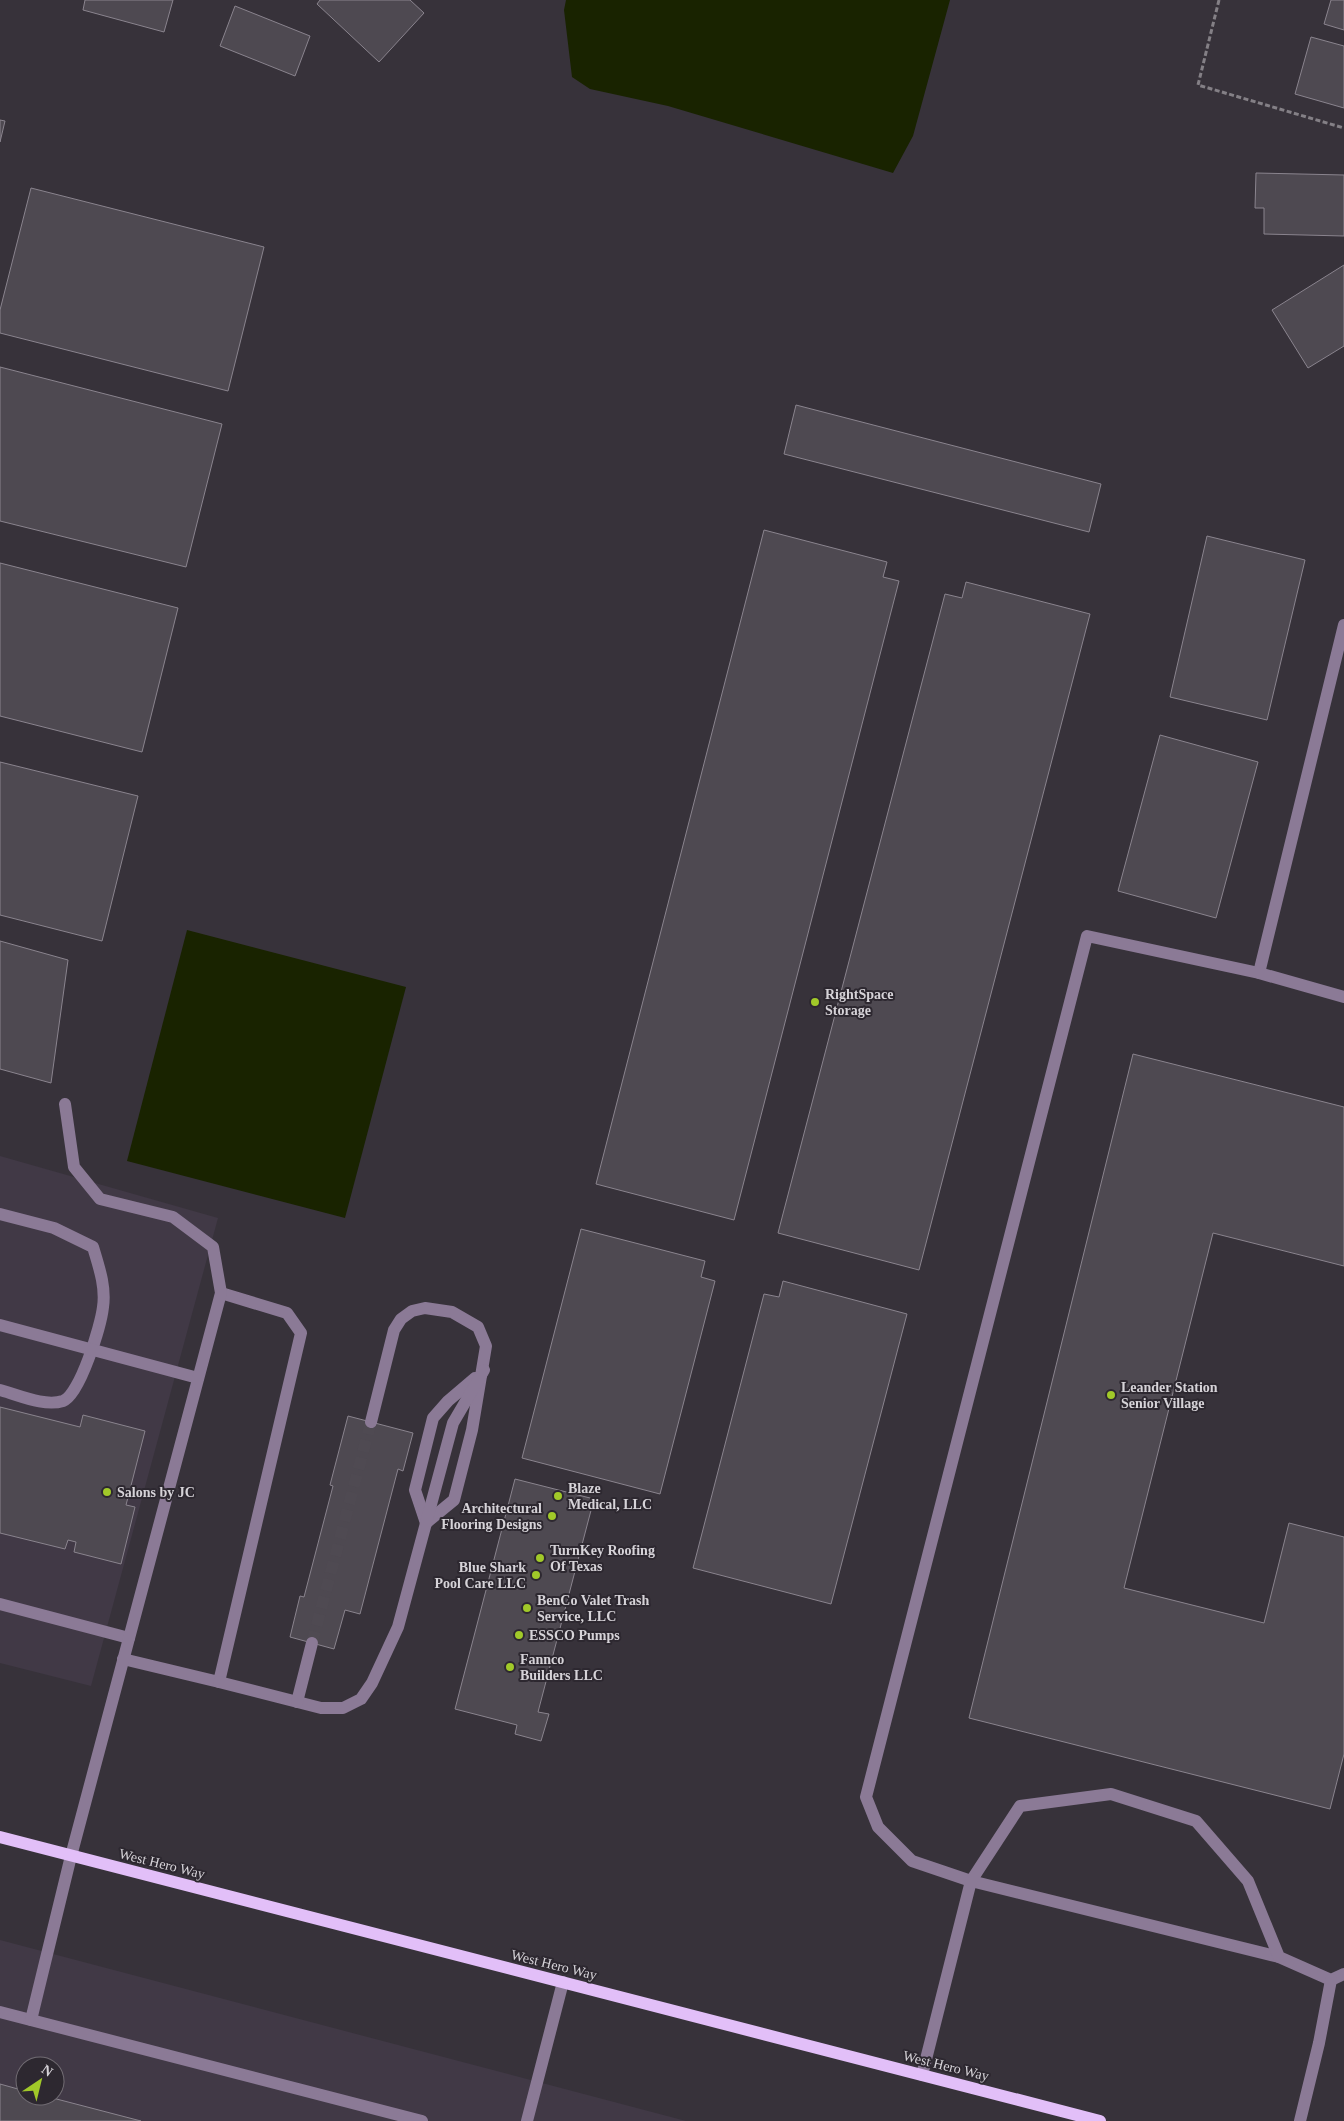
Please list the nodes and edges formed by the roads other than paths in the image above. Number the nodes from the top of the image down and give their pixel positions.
1 (1344, 625) edge
2 (1259, 973) junction
3 (1344, 997) edge
4 (65, 1104) dead end
5 (0, 1214) edge
6 (221, 1293) junction
7 (0, 1325) edge
8 (92, 1349) junction
9 (484, 1370) junction
10 (198, 1378) junction
11 (0, 1390) edge
12 (371, 1422) tunnel mouth
13 (426, 1523) junction
14 (0, 1604) edge
15 (129, 1638) junction
16 (312, 1643) tunnel mouth
17 (124, 1659) junction
18 (220, 1682) junction
19 (297, 1702) junction
20 (0, 1837) edge
21 (71, 1856) junction
22 (970, 1881) junction
23 (1279, 1957) junction
24 (1344, 1974) edge
25 (1331, 1980) junction
26 (563, 1982) junction
27 (0, 2012) edge
28 (30, 2020) junction
29 (922, 2075) junction
30 (422, 2121) edge
31 (527, 2121) edge
32 (1100, 2121) edge
33 (1300, 2121) edge

1 - 2 lane
2 - 3 lane
2 - 22 lane
4 - 6 lane
5 - 8 lane
6 - 10 lane
6 - 18 lane
7 - 8 lane
8 - 10 lane
8 - 11 lane
9 - 12 lane
9 - 13 lane
9 - 13 lane
9 - 13 lane
10 - 15 lane
13 - 19 lane
14 - 15 lane
15 - 17 lane
16 - 19 lane
17 - 18 lane
17 - 21 lane
18 - 19 lane
20 - 21 main road, West Hero Way
21 - 26 main road, West Hero Way
21 - 28 lane
22 - 23 lane
22 - 23 lane
22 - 29 lane
23 - 25 lane
24 - 25 lane
25 - 33 lane
26 - 29 main road, West Hero Way
26 - 31 lane
27 - 28 lane
28 - 30 lane
29 - 32 main road, West Hero Way

